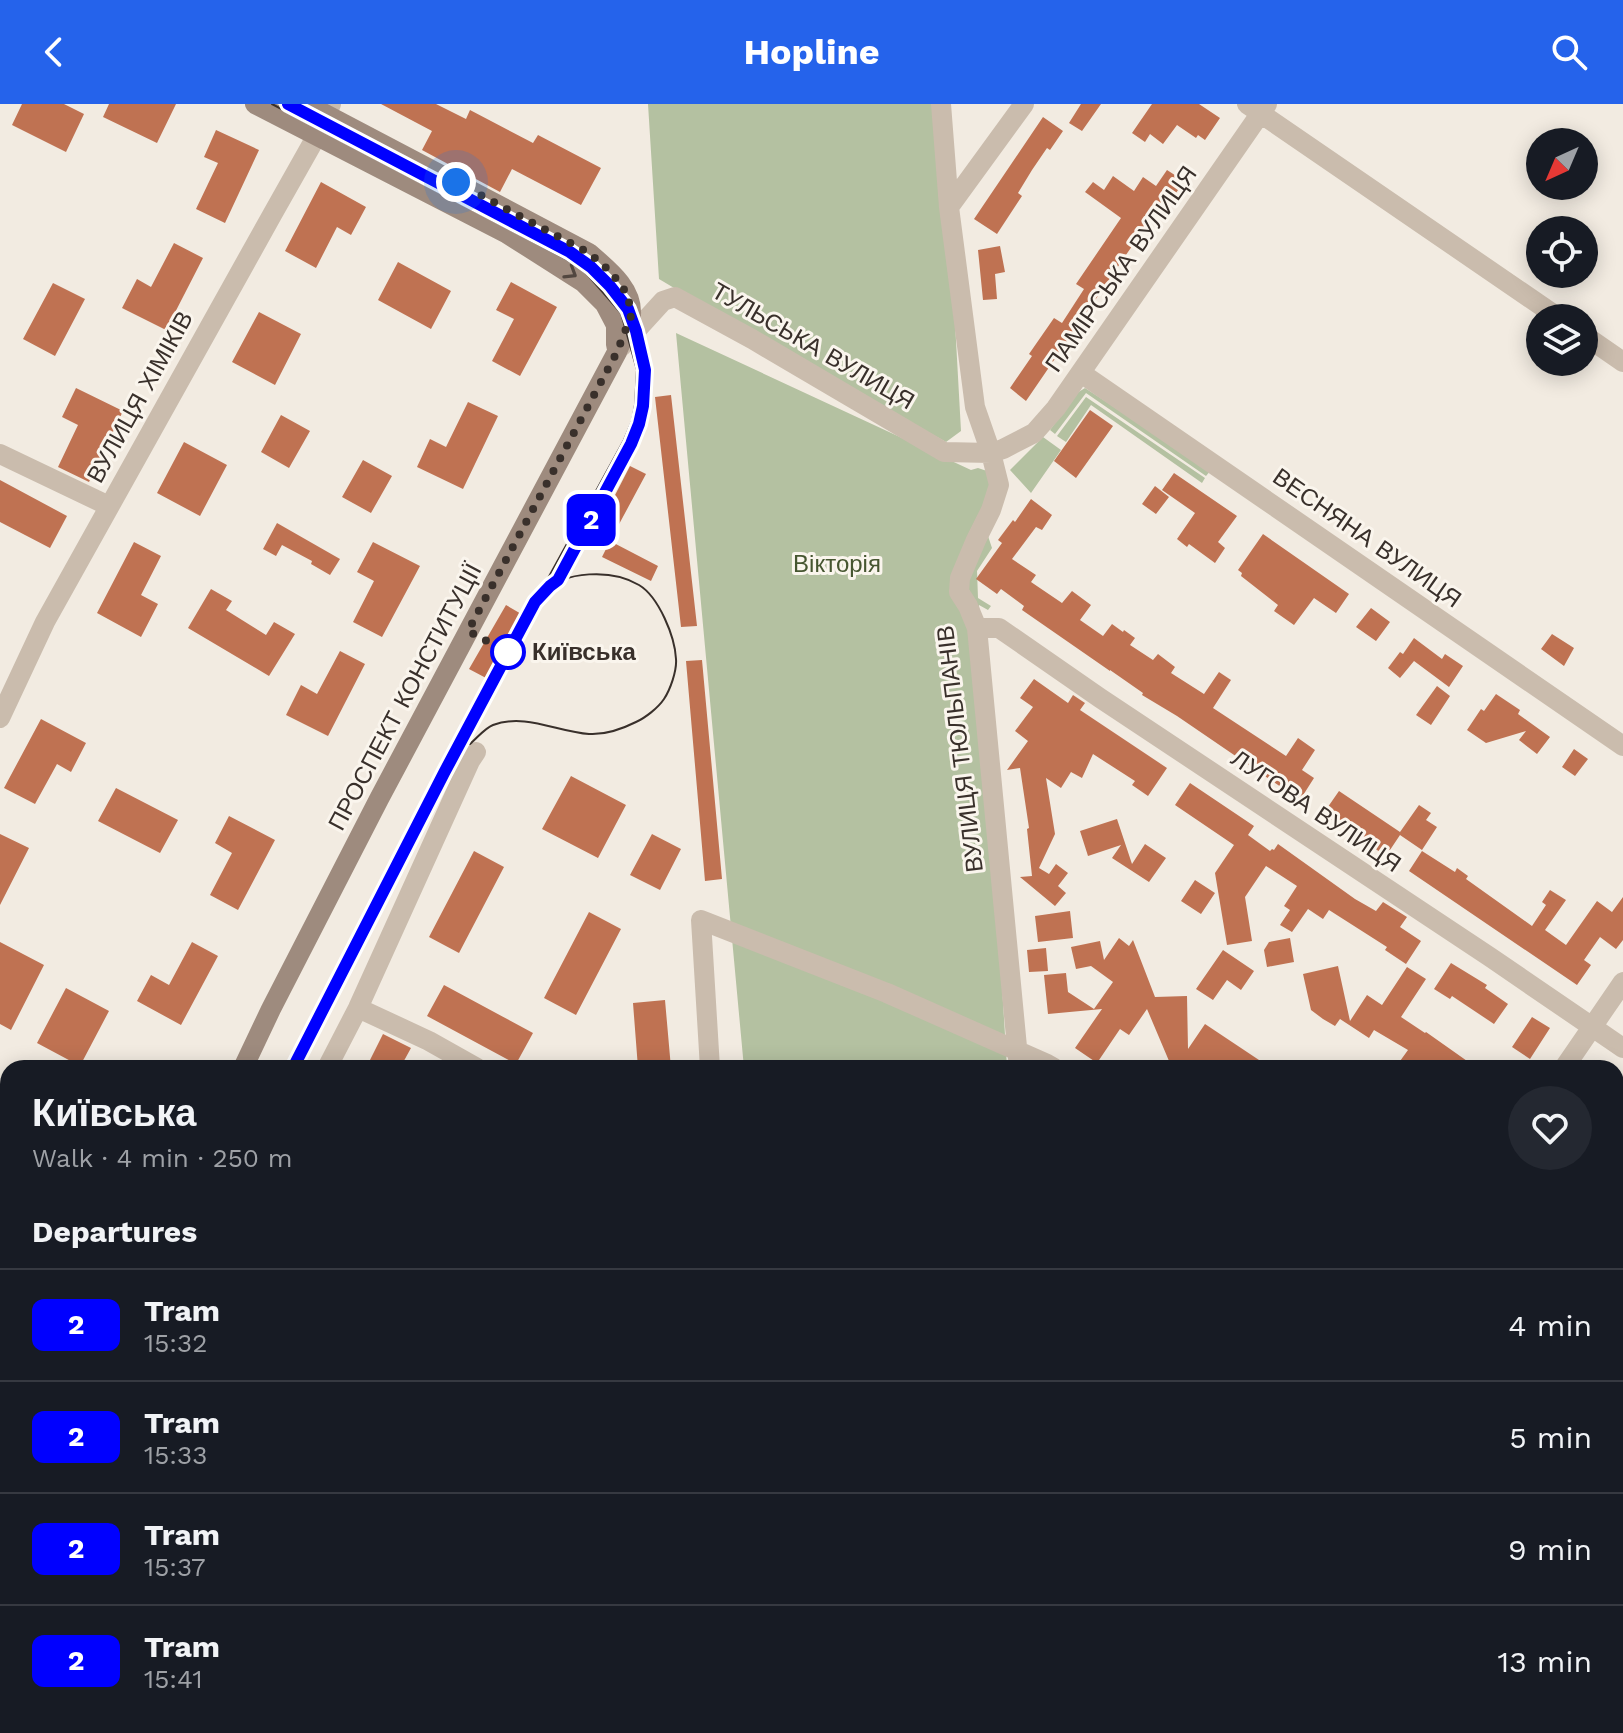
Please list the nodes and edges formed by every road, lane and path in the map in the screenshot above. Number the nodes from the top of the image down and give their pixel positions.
1 (255, 104) edge
2 (306, 104) edge
3 (941, 104) edge
4 (1024, 104) edge
5 (1259, 107) edge
6 (329, 110) edge
7 (316, 137) junction
8 (949, 207) junction
9 (1539, 304) edge
10 (1598, 345) edge
11 (617, 352) junction
12 (1623, 362) edge
13 (1081, 373) junction
14 (997, 451) junction
15 (0, 454) edge
16 (109, 506) junction
17 (977, 628) junction
18 (0, 718) edge
19 (1623, 746) edge
20 (476, 752) dead end
21 (1623, 982) edge
22 (358, 1008) junction
23 (1593, 1026) junction
24 (1623, 1048) edge
25 (247, 1060) edge
26 (331, 1060) edge
27 (463, 1060) edge
28 (710, 1060) edge
29 (1018, 1060) edge
30 (1570, 1060) edge

1 - 7 street
2 - 6 street, ПРОСПЕКТ КОНСТИТУЦІЇ
3 - 8 street, ВУЛИЦЯ ТЮЛЬПАНІВ
4 - 8 street
5 - 9 street
5 - 13 street, ПАМІРСЬКА ВУЛИЦЯ
6 - 7 street, ВУЛИЦЯ ХІМІКІВ
6 - 11 street, ПРОСПЕКТ КОНСТИТУЦІЇ
7 -> 11 street
7 - 16 street, ВУЛИЦЯ ХІМІКІВ
8 - 14 street, ВУЛИЦЯ ТЮЛЬПАНІВ
10 - 12 street
11 - 14 street, ТУЛЬСЬКА ВУЛИЦЯ
11 - 25 street, ПРОСПЕКТ КОНСТИТУЦІЇ
13 - 14 street, ПАМІРСЬКА ВУЛИЦЯ
13 - 19 street, ВЕСНЯНА ВУЛИЦЯ
14 - 17 street, ВУЛИЦЯ ТЮЛЬПАНІВ
15 - 16 street
16 - 18 street, ВУЛИЦЯ ХІМІКІВ
17 - 23 street, ЛУГОВА ВУЛИЦЯ
17 - 29 street, ВУЛИЦЯ ТЮЛЬПАНІВ
20 - 22 street
21 - 23 street
22 - 26 street
22 - 27 street
23 - 24 street, ЛУГОВА ВУЛИЦЯ
23 - 30 street
28 - 29 street

